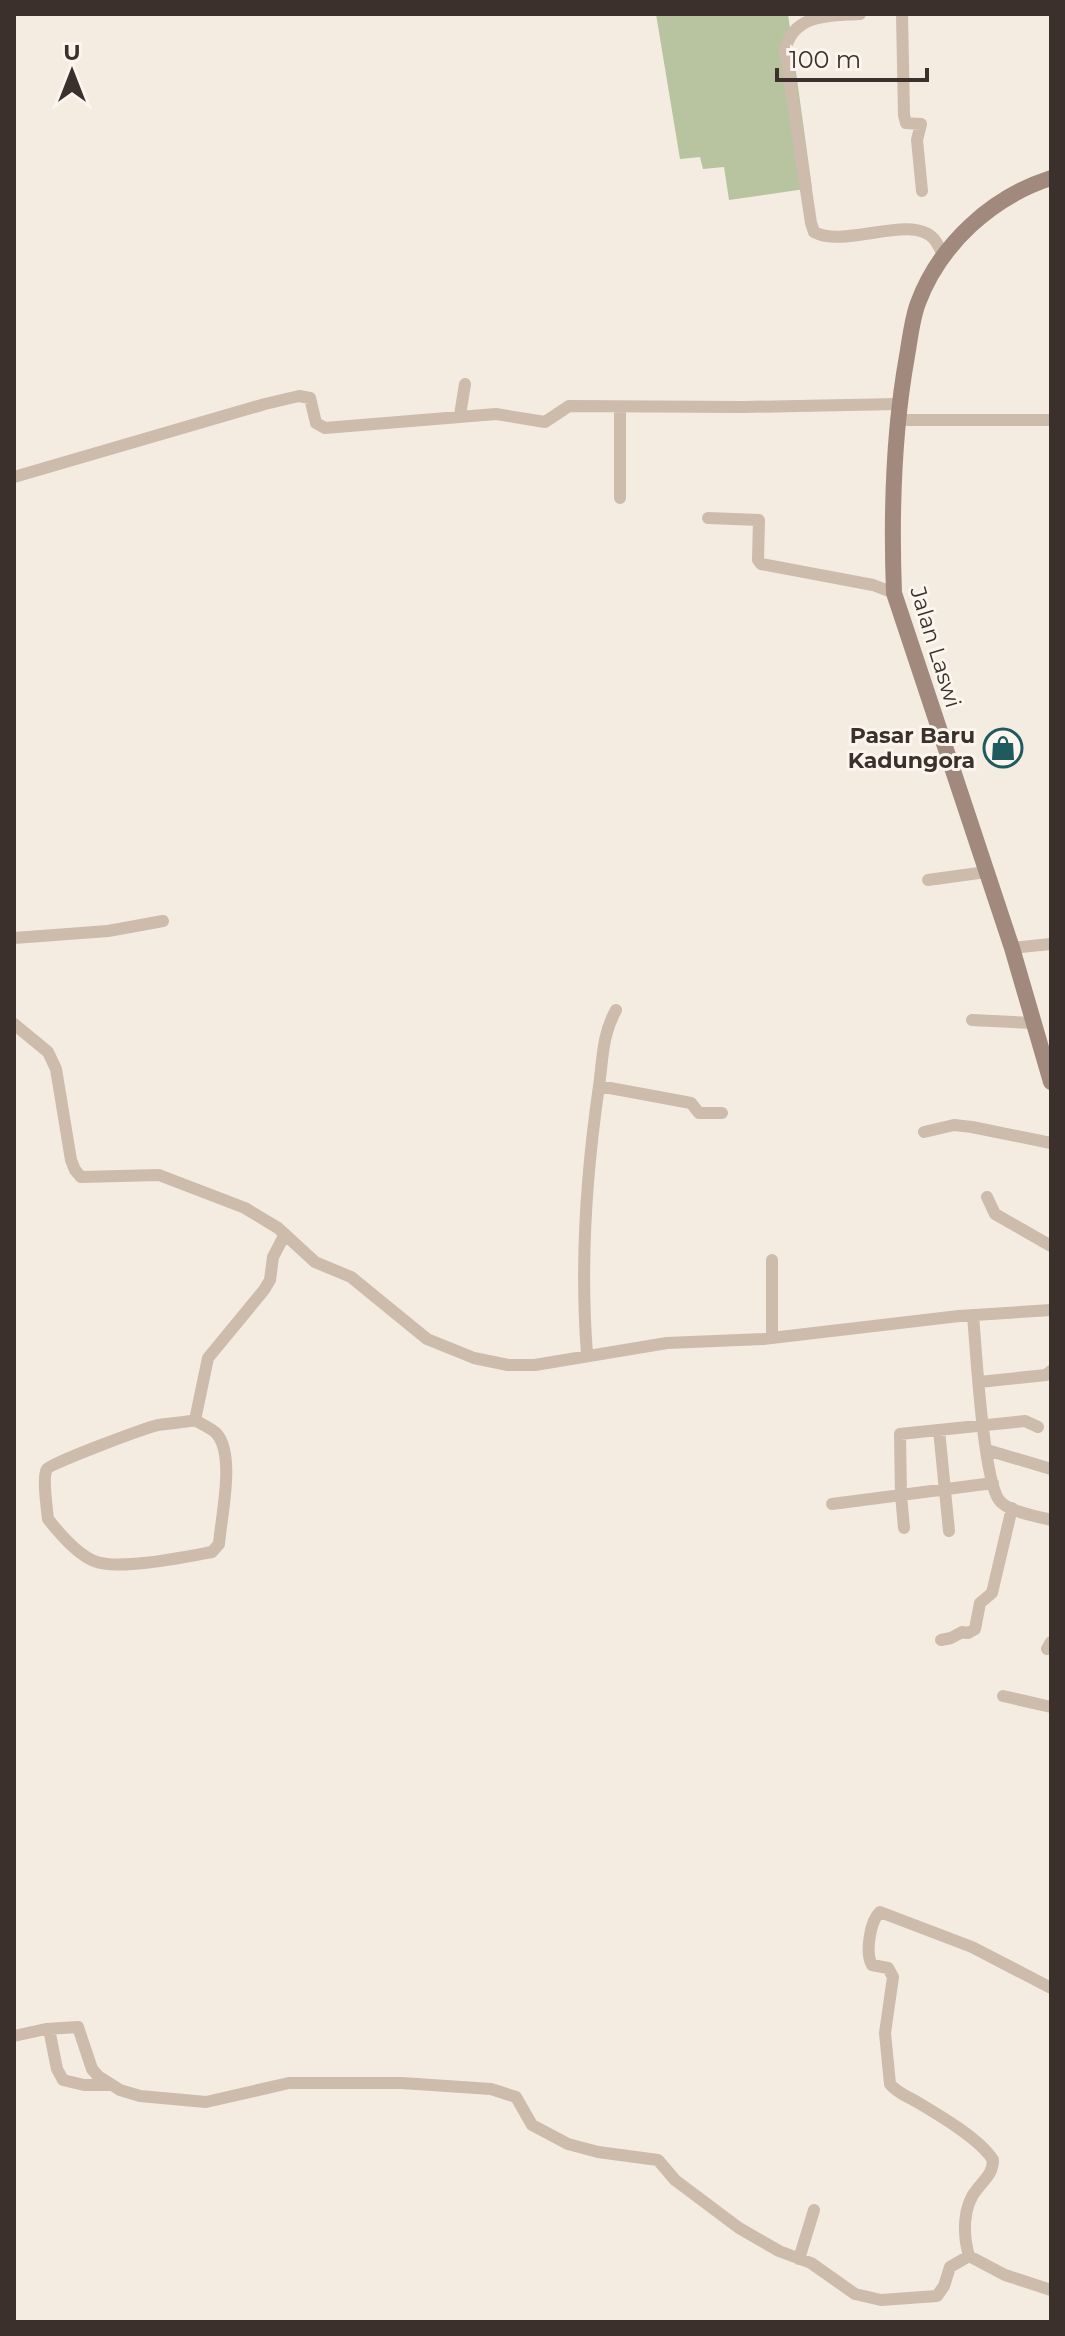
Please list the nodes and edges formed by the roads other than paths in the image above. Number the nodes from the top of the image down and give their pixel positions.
1 (860, 14) edge
2 (902, 14) edge
3 (1051, 178) edge
4 (922, 191) dead end
5 (944, 256) junction
6 (465, 384) dead end
7 (620, 407) junction
8 (897, 412) junction
9 (460, 415) junction
10 (1051, 420) edge
11 (14, 477) edge
12 (620, 498) dead end
13 (708, 518) dead end
14 (894, 593) junction
15 (986, 872) junction
16 (928, 880) dead end
17 (163, 921) dead end
18 (14, 938) edge
19 (1051, 944) edge
20 (1012, 948) junction
21 (616, 1010) dead end
22 (972, 1020) dead end
23 (1033, 1023) junction
24 (14, 1024) edge
25 (1051, 1082) edge
26 (599, 1086) junction
27 (722, 1113) dead end
28 (924, 1132) dead end
29 (1051, 1143) edge
30 (987, 1197) dead end
31 (285, 1234) junction
32 (1051, 1246) edge
33 (772, 1260) dead end
34 (1051, 1310) edge
35 (973, 1315) junction
36 (772, 1338) junction
37 (587, 1354) junction
38 (1051, 1371) edge
39 (979, 1382) junction
40 (195, 1420) junction
41 (984, 1425) junction
42 (1038, 1427) dead end
43 (939, 1430) junction
44 (987, 1450) junction
45 (1051, 1469) edge
46 (993, 1483) junction
47 (946, 1489) junction
48 (901, 1495) junction
49 (832, 1504) dead end
50 (1012, 1508) junction
51 (1051, 1520) edge
52 (904, 1528) dead end
53 (949, 1531) dead end
54 (941, 1640) dead end
55 (1003, 1696) dead end
56 (1051, 1707) edge
57 (1051, 1988) edge
58 (49, 2029) junction
59 (14, 2036) edge
60 (109, 2085) junction
61 (814, 2210) dead end
62 (969, 2256) junction
63 (799, 2259) junction
64 (1051, 2290) edge

1 - 5 street
2 - 4 street
3 - 5 street, Jalan Laswi
5 - 8 street, Jalan Laswi
6 - 9 street
7 - 8 street
7 - 9 street
7 - 12 street
8 - 10 street
8 - 14 street, Jalan Laswi
9 - 11 street
13 - 14 street
14 - 15 street, Jalan Laswi
15 - 16 street
15 - 20 street, Jalan Laswi
17 - 18 street
19 - 20 street
20 - 23 street, Jalan Laswi
21 - 26 street
22 - 23 street
23 - 25 street, Jalan Laswi
24 - 31 street
26 - 27 street
26 - 37 street
28 - 29 street
30 - 32 street
31 - 37 street
31 - 40 street
33 - 36 street
34 - 35 street
35 - 36 street
35 - 39 street
36 - 37 street
38 - 39 street
39 - 41 street
40 - 40 street
41 - 42 street
41 - 43 street
41 - 44 street
43 - 47 street
43 - 48 street
44 - 45 street
44 - 46 street
46 - 47 street
46 - 50 street
47 - 48 street
47 - 53 street
48 - 49 street
48 - 52 street
50 - 51 street
50 - 54 street
55 - 56 street
57 - 62 street
58 - 59 street
58 - 60 street
58 - 60 street
60 - 63 street
61 - 63 street
62 - 63 street
62 - 64 street

